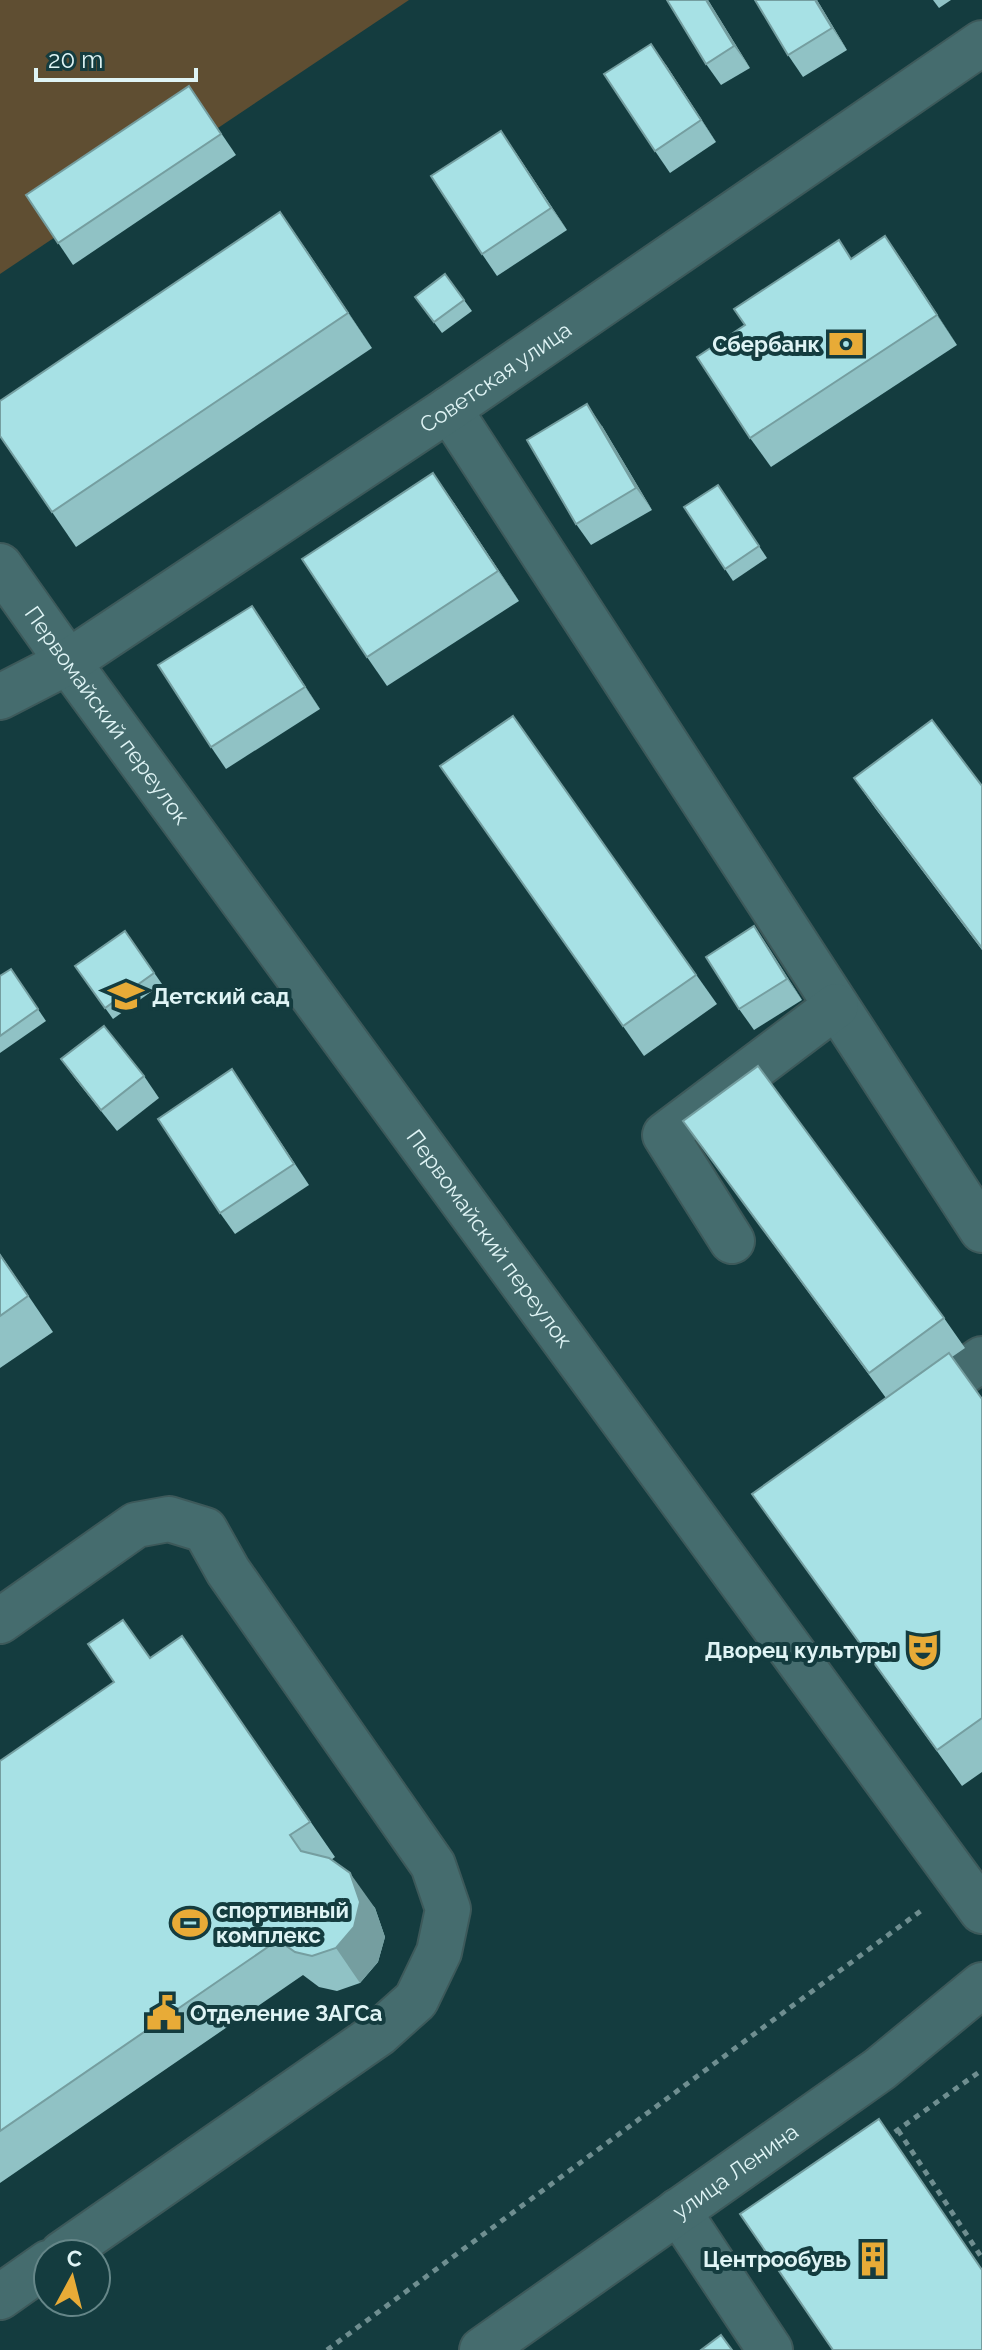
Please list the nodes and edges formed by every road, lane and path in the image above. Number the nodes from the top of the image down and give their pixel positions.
1 (982, 43) edge
2 (449, 409) junction
3 (0, 566) edge
4 (68, 662) junction
5 (0, 697) edge
6 (836, 1006) junction
7 (982, 1230) edge
8 (732, 1241) dead end
9 (982, 1359) edge
10 (883, 1428) edge
11 (0, 1621) edge
12 (971, 1896) edge
13 (981, 1988) edge
14 (982, 2070) edge
15 (898, 2130) junction
16 (873, 2147) edge
17 (678, 2211) junction
18 (85, 2238) edge
19 (982, 2258) edge
20 (32, 2274) edge
21 (0, 2297) edge
22 (327, 2350) edge
23 (482, 2350) edge
24 (770, 2350) edge

1 - 2 street, Советская улица
2 - 4 street, Советская улица
2 - 6 street
3 - 4 street, Первомайский переулок
4 - 5 street, Советская улица
4 - 12 street, Первомайский переулок
6 - 7 street
6 - 8 street
9 - 10 street
11 - 18 street
12 - 22 path
13 - 17 street, улица Ленина
14 - 15 path
15 - 16 path
15 - 19 path
17 - 23 street, улица Ленина
17 - 24 street
20 - 21 street

